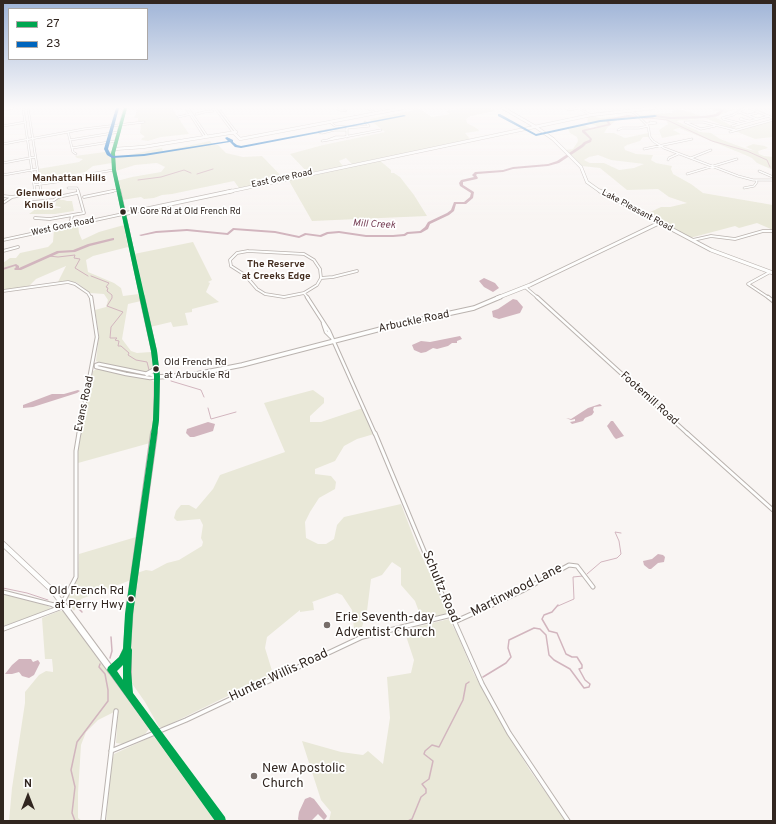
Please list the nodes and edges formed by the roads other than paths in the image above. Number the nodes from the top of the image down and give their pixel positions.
1 (29, 146) edge
2 (33, 146) edge
3 (82, 146) edge
4 (134, 146) edge
5 (440, 146) edge
6 (560, 146) edge
7 (657, 146) edge
8 (660, 146) edge
9 (72, 148) joint
10 (114, 149) joint
11 (644, 149) dead end
12 (711, 150) dead end
13 (76, 154) dead end
14 (679, 154) junction
15 (35, 157) junction
16 (30, 158) junction
17 (691, 159) junction
18 (737, 159) dead end
19 (668, 160) dead end
20 (3, 163) edge
21 (711, 166) junction
22 (37, 169) junction
23 (32, 170) junction
24 (114, 170) junction
25 (759, 170) dead end
26 (3, 172) edge
27 (687, 174) dead end
28 (3, 175) edge
29 (773, 177) edge
30 (756, 180) junction
31 (773, 180) edge
32 (39, 184) junction
33 (34, 185) junction
34 (68, 188) dead end
35 (744, 188) dead end
36 (118, 190) junction
37 (35, 193) junction
38 (40, 193) junction
39 (78, 193) junction
40 (3, 196) edge
41 (12, 197) junction
42 (58, 197) junction
43 (84, 197) dead end
44 (3, 203) edge
45 (33, 207) dead end
46 (123, 214) junction
47 (72, 216) junction
48 (35, 218) dead end
49 (659, 223) junction
50 (70, 226) junction
51 (773, 231) edge
52 (3, 240) edge
53 (693, 240) junction
54 (18, 246) dead end
55 (3, 251) edge
56 (357, 271) dead end
57 (771, 273) edge
58 (321, 278) junction
59 (525, 287) junction
60 (3, 291) edge
61 (304, 293) junction
62 (773, 301) edge
63 (333, 341) junction
64 (94, 365) junction
65 (156, 369) junction
66 (146, 374) junction
67 (156, 377) junction
68 (773, 510) edge
69 (3, 544) edge
70 (593, 587) dead end
71 (3, 592) edge
72 (63, 604) junction
73 (452, 615) junction
74 (454, 622) junction
75 (3, 629) edge
76 (127, 649) junction
77 (111, 670) junction
78 (129, 694) junction
79 (116, 711) dead end
80 (156, 732) junction
81 (111, 750) junction
82 (103, 821) edge
83 (221, 821) edge
84 (568, 821) edge

1 - 16 street
2 - 15 street
3 - 9 street
4 - 10 street
5 - 46 street, East Gore Road
6 - 49 street, Lake Pleasant Road
7 - 11 street
8 - 14 street
9 - 13 street
10 - 24 main road
12 - 17 street
14 - 17 street
14 - 19 street
15 - 16 street
15 - 22 street
16 - 20 street
16 - 23 street
17 - 21 street
18 - 21 street
21 - 27 street
21 - 30 street
22 - 23 street
22 - 32 street
23 - 28 street
23 - 33 street
24 - 32 street
24 - 36 main road
25 - 29 street
26 - 28 street
30 - 31 street
30 - 35 street
32 - 33 street
32 - 38 street
33 - 37 street
34 - 39 street
36 - 43 street
36 - 46 main road
37 - 38 street
37 - 41 street
38 - 42 street
39 - 42 street
39 - 47 street
40 - 41 street
41 - 44 street
42 - 45 street
46 - 50 street, West Gore Road
46 - 65 main road
47 - 48 street
47 - 50 street
49 - 53 street, Lake Pleasant Road
49 - 59 street, Arbuckle Road
50 - 52 street, West Gore Road
51 - 53 street
53 - 57 street, Lake Pleasant Road
54 - 55 street
56 - 58 street
57 - 62 street
58 - 61 street
58 - 61 street
59 - 63 street, Arbuckle Road
59 - 68 street, Footemill Road
60 - 64 street, Evans Road
61 - 63 street, Schultz Road
63 - 67 street, Arbuckle Road
63 - 73 street, Schultz Road
64 - 66 street, Arbuckle Road
64 - 67 street, Arbuckle Road
64 - 72 street, Evans Road
65 - 66 main road
65 - 67 main road
66 - 67 street, Arbuckle Road
67 - 76 main road
69 - 72 street
70 - 74 street, Martinwood Lane
71 - 72 street
72 - 75 street
72 - 77 street
73 - 74 street, Schultz Road
73 - 80 street, Hunter Willis Road
74 - 84 street, Schultz Road
76 - 77 main road
76 - 78 main road
77 - 78 main road
78 - 80 main road
79 - 81 street
80 - 81 street, Hunter Willis Road
80 - 83 main road
81 - 82 street

